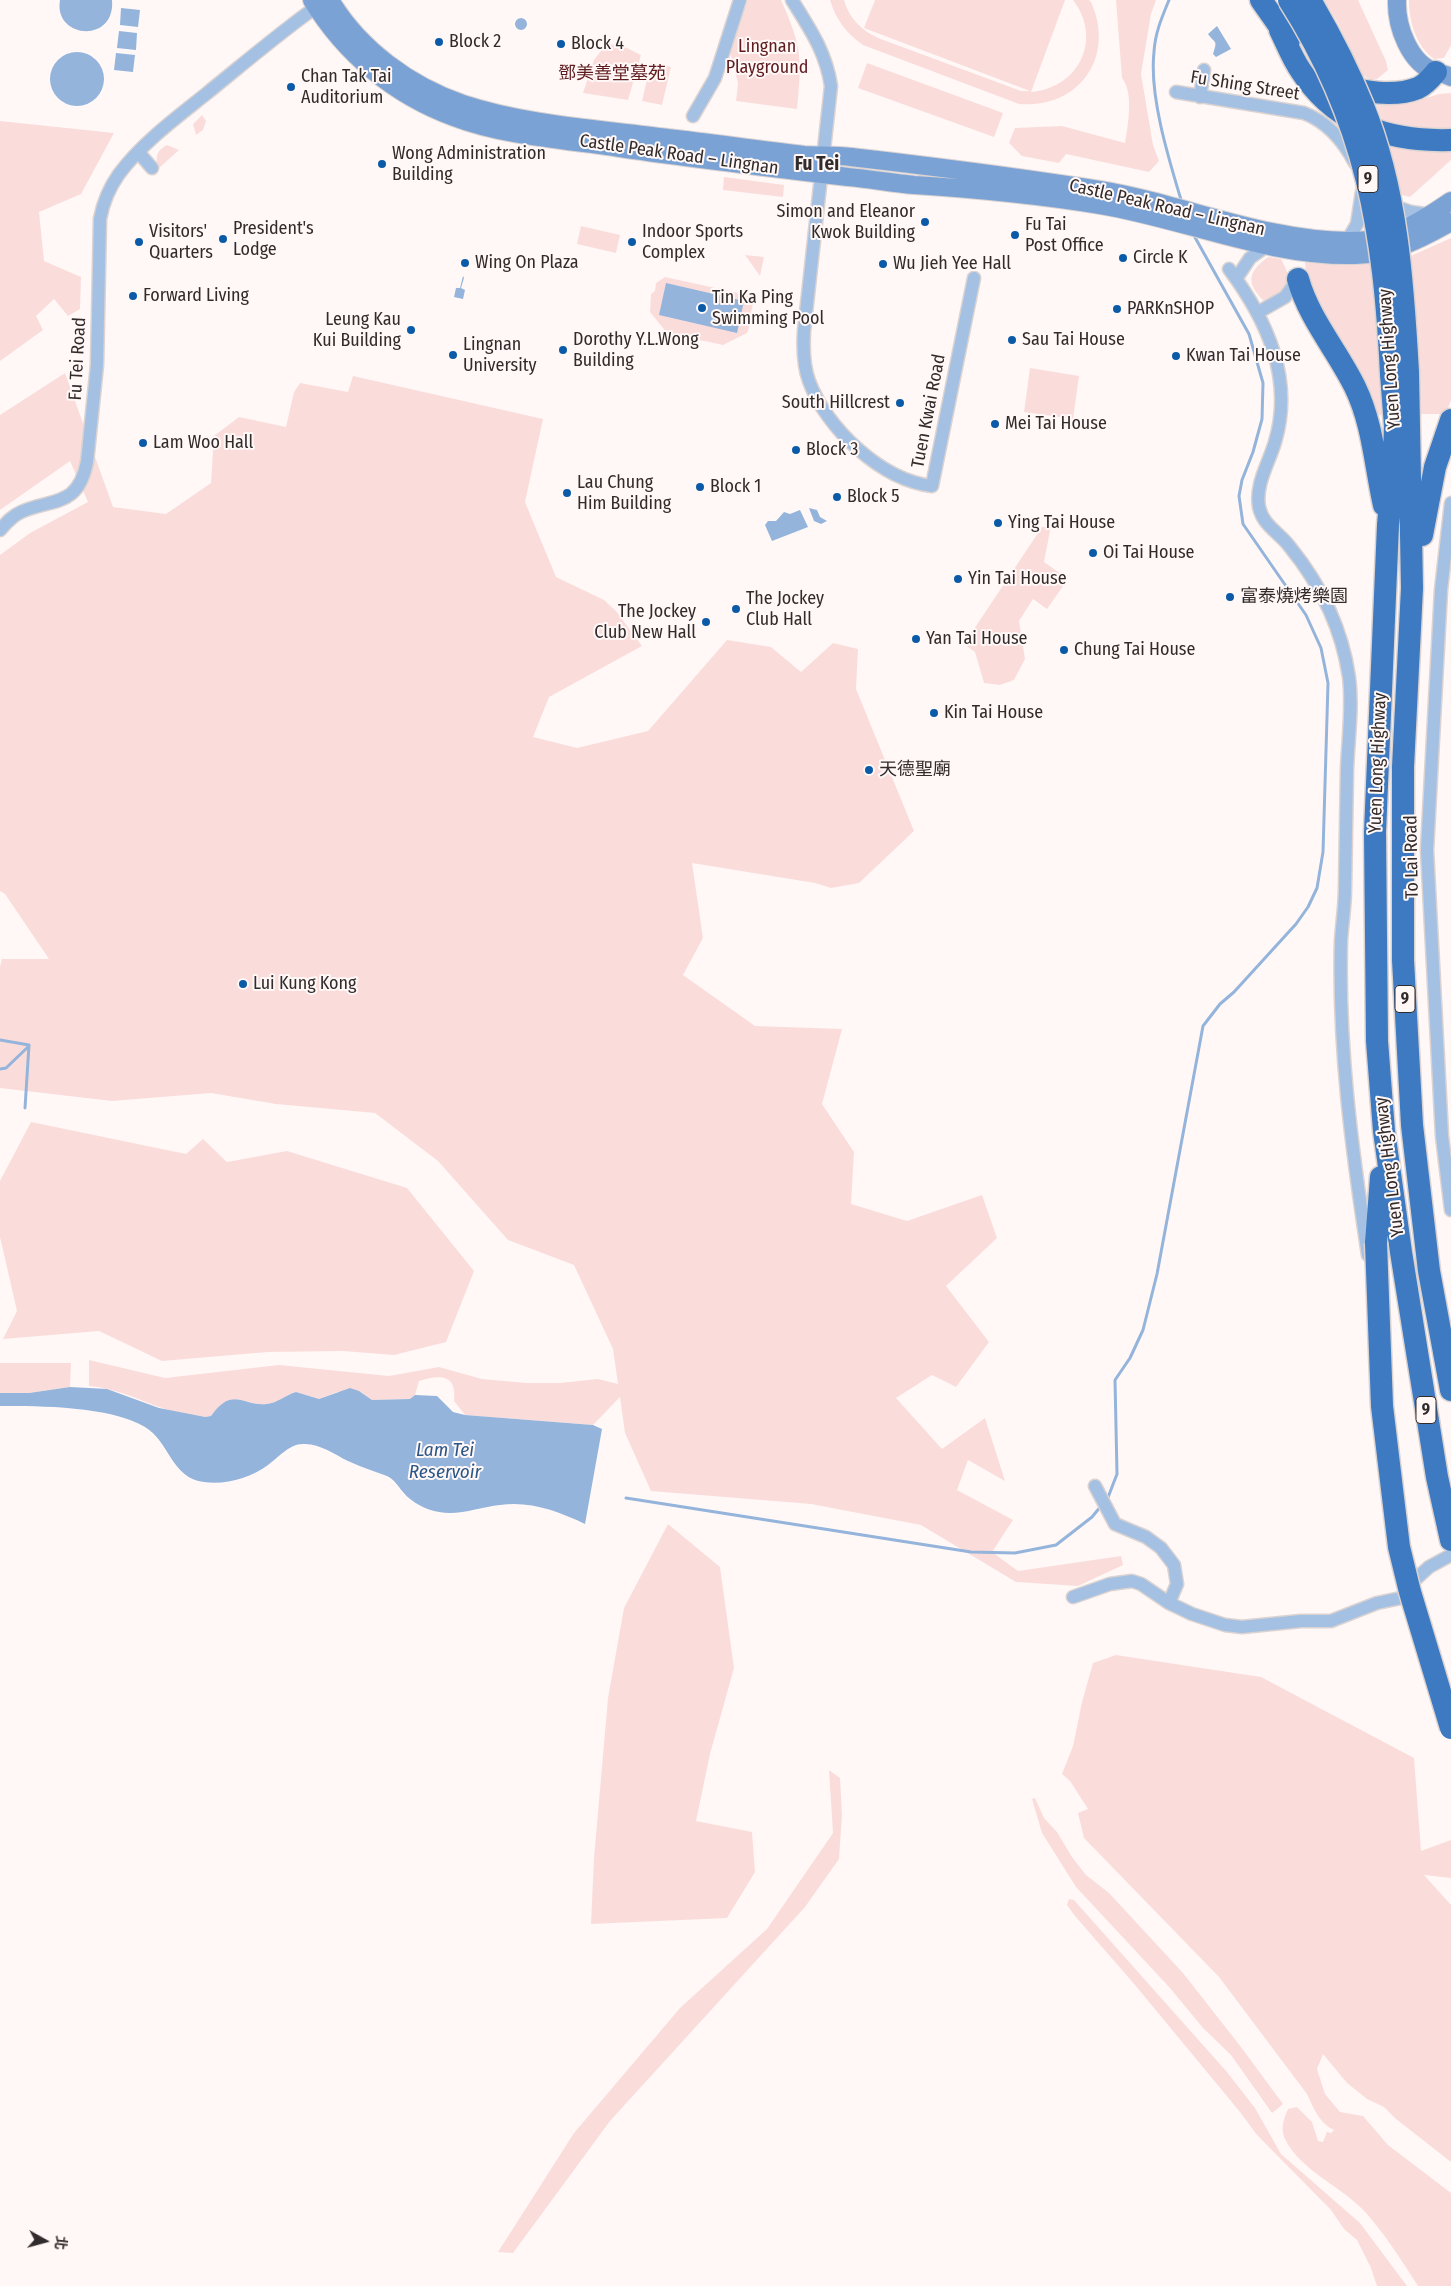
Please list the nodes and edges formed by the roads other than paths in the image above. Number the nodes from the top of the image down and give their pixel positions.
1 (740, 0) edge
2 (792, 0) edge
3 (1261, 0) edge
4 (1289, 0) edge
5 (1310, 0) edge
6 (1397, 0) edge
7 (319, 2) edge
8 (1280, 30) junction
9 (1204, 70) dead end
10 (1446, 72) edge
11 (1176, 92) dead end
12 (1200, 96) junction
13 (693, 116) dead end
14 (1451, 140) edge
15 (139, 153) junction
16 (824, 156) junction
17 (152, 168) dead end
18 (822, 174) junction
19 (1360, 183) junction
20 (1451, 201) edge
21 (1154, 209) junction
22 (1432, 215) junction
23 (1451, 222) edge
24 (1212, 224) junction
25 (1347, 241) junction
26 (1298, 244) junction
27 (1268, 245) junction
28 (974, 278) dead end
29 (1298, 279) junction
30 (1257, 313) junction
31 (1399, 373) junction
32 (1451, 420) edge
33 (1451, 503) edge
34 (1388, 525) junction
35 (0, 530) edge
36 (1412, 588) junction
37 (1384, 1131) junction
38 (1451, 1210) edge
39 (1377, 1302) dead end
40 (1451, 1390) edge
41 (1095, 1486) dead end
42 (1451, 1540) edge
43 (1451, 1555) edge
44 (1073, 1597) dead end
45 (1402, 1598) junction
46 (1169, 1603) junction
47 (1451, 1694) edge
48 (1451, 1728) edge

1 - 13 street
2 - 16 street, Tuen Kwai Road
3 - 8 highway
4 - 31 highway, Yuen Long Highway / 9, bridge
5 - 31 highway, Yuen Long Highway / 9, bridge
6 - 10 main road
7 - 15 street, Fu Tei Road
7 - 16 main road, Castle Peak Road – Lingnan
7 - 18 main road, Castle Peak Road – Lingnan
8 - 10 highway
8 - 14 highway
9 - 12 street
11 - 12 street, Fu Shing Street
12 - 19 street, Fu Shing Street
15 - 17 street
15 - 35 street, Fu Tei Road
16 - 18 street, Tuen Kwai Road
16 - 21 main road, Castle Peak Road – Lingnan
18 - 21 main road, Castle Peak Road – Lingnan
18 - 28 street, Tuen Kwai Road
19 - 22 street
19 - 25 street, Fu Shing Street
20 - 22 main road
21 - 24 main road, Castle Peak Road – Lingnan
22 - 25 main road
23 - 26 main road
24 - 26 main road, Castle Peak Road – Lingnan
24 - 27 main road, Castle Peak Road – Lingnan
25 - 26 main road
26 - 27 main road, Castle Peak Road – Lingnan
26 - 29 main road
27 - 30 street
29 - 30 street
29 - 34 highway, 9
30 - 39 street
31 - 34 highway, Yuen Long Highway / 9
31 - 36 highway, Yuen Long Highway / 9
32 - 36 highway
33 - 38 street, To Lai Road
34 - 37 highway, Yuen Long Highway / 9
36 - 40 highway, Yuen Long Highway / 9
37 - 42 highway, Yuen Long Highway / 9
37 - 48 highway, bridge
41 - 46 street
43 - 45 street
44 - 46 street
45 - 46 street
45 - 47 street

